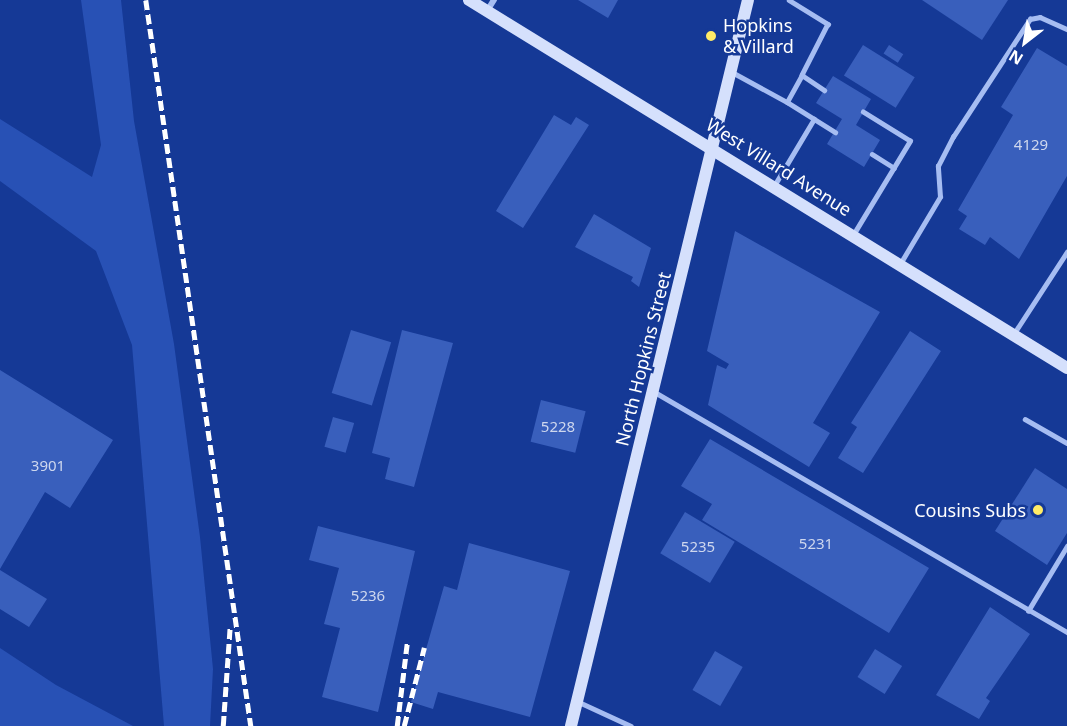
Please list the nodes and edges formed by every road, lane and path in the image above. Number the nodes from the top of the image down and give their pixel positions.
1 (469, 0) edge
2 (494, 0) edge
3 (748, 0) edge
4 (789, 0) edge
5 (487, 11) junction
6 (1067, 29) edge
7 (732, 72) junction
8 (802, 75) junction
9 (824, 90) dead end
10 (787, 102) junction
11 (863, 112) dead end
12 (814, 119) junction
13 (835, 132) dead end
14 (714, 148) junction
15 (872, 154) dead end
16 (894, 168) junction
17 (774, 186) junction
18 (853, 235) junction
19 (1067, 252) edge
20 (900, 264) junction
21 (1013, 335) junction
22 (1067, 369) edge
23 (653, 391) junction
24 (1025, 419) dead end
25 (1067, 443) edge
26 (1067, 546) edge
27 (1028, 611) junction
28 (1067, 633) edge
29 (577, 701) junction
30 (571, 726) edge
31 (631, 726) edge

1 - 5 main road, West Villard Avenue
2 - 5 street
3 - 7 main road, North Hopkins Street
4 - 8 lane
5 - 14 main road, West Villard Avenue
6 - 20 lane
7 - 10 lane
7 - 14 main road, North Hopkins Street
8 - 9 lane
8 - 10 lane
10 - 12 lane
11 - 16 lane
12 - 13 lane
12 - 17 lane
14 - 17 main road, West Villard Avenue
14 - 23 main road, North Hopkins Street
15 - 16 lane
16 - 18 lane
17 - 18 main road, West Villard Avenue
18 - 20 main road, West Villard Avenue
19 - 21 lane
20 - 21 main road, West Villard Avenue
21 - 22 main road, West Villard Avenue
23 - 27 lane
23 - 29 main road, North Hopkins Street
24 - 25 lane
26 - 27 lane
27 - 28 lane
29 - 30 main road, North Hopkins Street
29 - 31 lane

